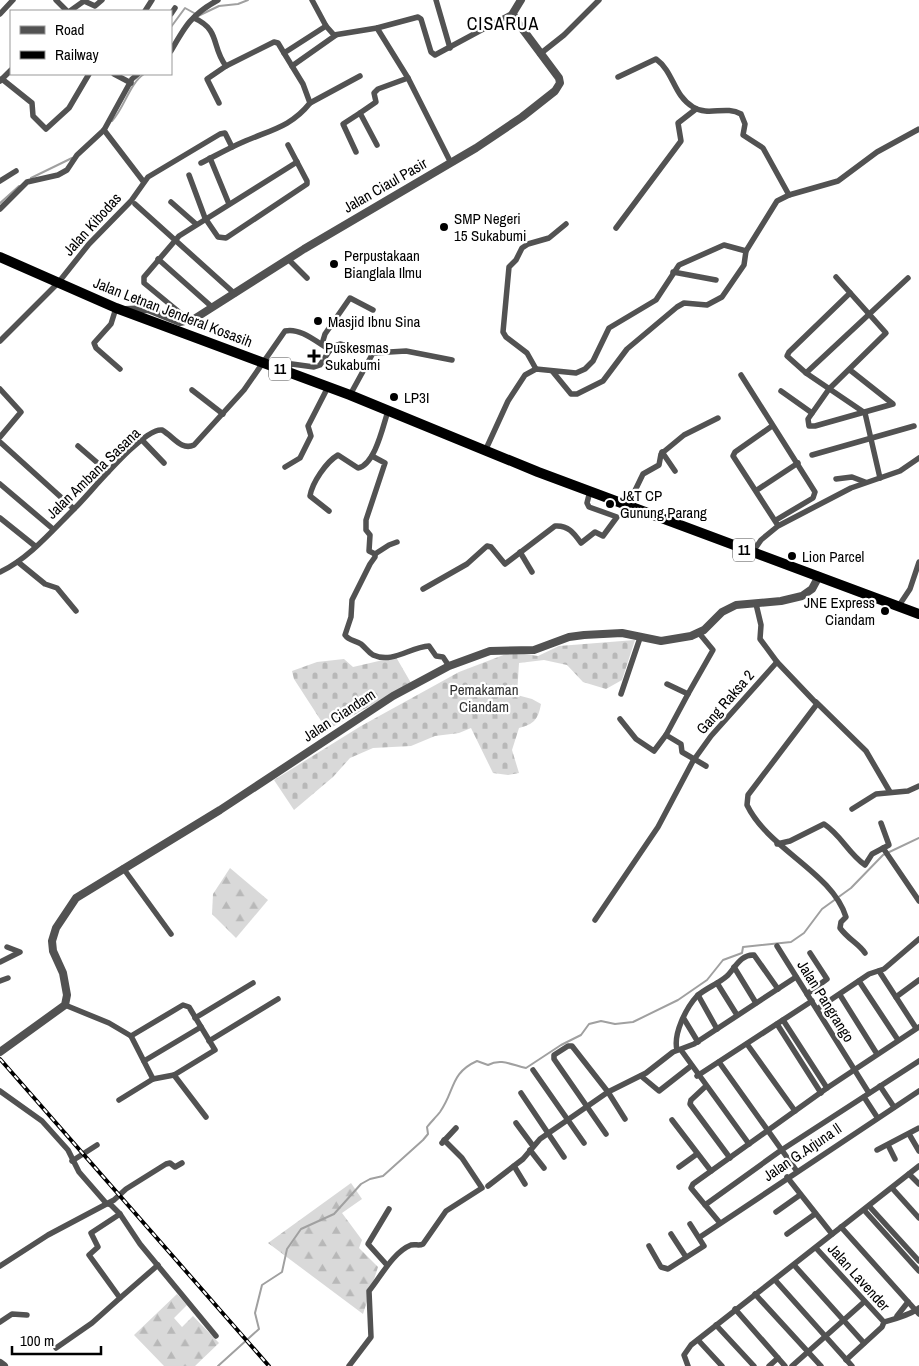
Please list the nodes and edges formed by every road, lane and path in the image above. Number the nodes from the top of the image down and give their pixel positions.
1 (14, 0) edge
2 (56, 0) edge
3 (102, 0) edge
4 (218, 0) edge
5 (312, 0) edge
6 (436, 0) edge
7 (521, 0) edge
8 (599, 0) edge
9 (0, 3) edge
10 (6, 7) junction
11 (68, 10) edge
12 (70, 10) edge
13 (513, 13) junction
14 (0, 14) edge
15 (194, 18) junction
16 (326, 26) junction
17 (377, 28) junction
18 (336, 35) junction
19 (450, 48) junction
20 (172, 49) edge
21 (284, 53) junction
22 (540, 54) junction
23 (226, 66) junction
24 (292, 66) junction
25 (10, 71) edge
26 (88, 75) edge
27 (116, 75) edge
28 (137, 75) edge
29 (360, 76) dead end
30 (618, 77) dead end
31 (408, 78) junction
32 (207, 79) junction
33 (1, 80) edge
34 (131, 82) junction
35 (200, 82) dead end
36 (219, 103) dead end
37 (310, 103) junction
38 (696, 109) junction
39 (360, 113) junction
40 (919, 129) edge
41 (104, 130) junction
42 (288, 145) dead end
43 (377, 145) dead end
44 (232, 147) junction
45 (356, 152) dead end
46 (210, 158) junction
47 (297, 162) junction
48 (201, 163) dead end
49 (451, 163) junction
50 (16, 171) dead end
51 (189, 175) dead end
52 (0, 181) edge
53 (143, 181) junction
54 (789, 195) junction
55 (171, 202) dead end
56 (135, 204) dead end
57 (229, 204) junction
58 (0, 209) edge
59 (205, 218) junction
60 (196, 224) junction
61 (566, 224) dead end
62 (616, 228) dead end
63 (174, 240) junction
64 (746, 251) junction
65 (0, 257) edge
66 (158, 259) junction
67 (288, 259) junction
68 (673, 272) junction
69 (836, 277) dead end
70 (306, 278) dead end
71 (908, 278) dead end
72 (716, 280) dead end
73 (58, 284) junction
74 (850, 293) junction
75 (235, 294) junction
76 (212, 307) junction
77 (120, 309) junction
78 (373, 310) dead end
79 (870, 313) junction
80 (191, 321) junction
81 (0, 341) edge
82 (322, 344) junction
83 (330, 350) junction
84 (373, 353) junction
85 (452, 360) dead end
86 (262, 362) junction
87 (120, 369) dead end
88 (536, 369) junction
89 (283, 370) junction
90 (850, 370) junction
91 (553, 372) junction
92 (806, 373) junction
93 (742, 375) dead end
94 (328, 387) junction
95 (0, 389) edge
96 (829, 389) junction
97 (192, 390) dead end
98 (781, 391) dead end
99 (350, 395) junction
100 (388, 411) junction
101 (812, 413) junction
102 (865, 413) junction
103 (223, 414) junction
104 (718, 418) dead end
105 (772, 426) junction
106 (914, 426) dead end
107 (0, 437) edge
108 (870, 439) junction
109 (142, 440) junction
110 (0, 442) edge
111 (78, 446) dead end
112 (486, 449) junction
113 (662, 452) junction
114 (812, 455) dead end
115 (372, 456) junction
116 (919, 458) edge
117 (164, 463) dead end
118 (798, 463) junction
119 (285, 467) dead end
120 (675, 471) dead end
121 (108, 472) junction
122 (880, 478) junction
123 (836, 479) dead end
124 (865, 482) junction
125 (0, 484) edge
126 (757, 490) junction
127 (590, 492) junction
128 (628, 505) junction
129 (74, 509) junction
130 (329, 511) dead end
131 (0, 518) edge
132 (777, 523) junction
133 (53, 530) junction
134 (397, 542) dead end
135 (35, 546) junction
136 (520, 552) junction
137 (752, 553) junction
138 (375, 554) junction
139 (18, 562) junction
140 (919, 562) edge
141 (0, 572) edge
142 (532, 572) dead end
143 (819, 576) junction
144 (423, 589) dead end
145 (756, 604) junction
146 (898, 607) junction
147 (76, 611) dead end
148 (919, 614) edge
149 (700, 633) junction
150 (640, 638) junction
151 (777, 662) junction
152 (450, 666) junction
153 (667, 684) dead end
154 (621, 694) dead end
155 (688, 694) junction
156 (816, 702) junction
157 (620, 719) dead end
158 (666, 735) junction
159 (693, 760) junction
160 (706, 766) dead end
161 (919, 786) edge
162 (890, 792) junction
163 (852, 809) dead end
164 (881, 823) dead end
165 (777, 844) junction
166 (883, 848) junction
167 (123, 868) junction
168 (919, 901) edge
169 (595, 920) dead end
170 (171, 934) dead end
171 (919, 939) edge
172 (777, 946) dead end
173 (7, 947) dead end
174 (810, 953) dead end
175 (865, 953) dead end
176 (0, 962) edge
177 (734, 967) junction
178 (879, 971) junction
179 (796, 977) junction
180 (8, 978) dead end
181 (919, 980) edge
182 (0, 981) edge
183 (859, 981) junction
184 (254, 983) dead end
185 (717, 983) junction
186 (778, 989) junction
187 (806, 994) junction
188 (698, 995) junction
189 (840, 995) junction
190 (896, 997) junction
191 (278, 999) dead end
192 (812, 1001) junction
193 (756, 1003) junction
194 (65, 1005) junction
195 (817, 1009) junction
196 (737, 1015) junction
197 (195, 1018) junction
198 (684, 1019) junction
199 (783, 1020) junction
200 (777, 1024) junction
201 (201, 1028) junction
202 (918, 1028) edge
203 (717, 1029) junction
204 (131, 1036) junction
205 (898, 1040) junction
206 (209, 1041) junction
207 (698, 1042) junction
208 (747, 1044) junction
209 (679, 1050) junction
210 (0, 1052) edge
211 (804, 1052) junction
212 (877, 1054) junction
213 (798, 1056) junction
214 (144, 1061) junction
215 (919, 1061) edge
216 (719, 1062) junction
217 (691, 1066) junction
218 (533, 1070) dead end
219 (854, 1070) junction
220 (174, 1075) junction
221 (641, 1076) junction
222 (698, 1076) junction
223 (153, 1079) junction
224 (706, 1086) junction
225 (880, 1086) junction
226 (827, 1088) junction
227 (0, 1091) edge
228 (919, 1091) edge
229 (608, 1092) junction
230 (521, 1093) dead end
231 (821, 1093) junction
232 (867, 1095) junction
233 (119, 1100) dead end
234 (588, 1107) junction
235 (894, 1107) junction
236 (796, 1111) junction
237 (206, 1117) dead end
238 (877, 1117) junction
239 (625, 1119) dead end
240 (672, 1120) dead end
241 (568, 1121) junction
242 (516, 1123) dead end
243 (456, 1128) dead end
244 (919, 1128) edge
245 (767, 1131) junction
246 (548, 1134) junction
247 (606, 1134) dead end
248 (908, 1134) junction
249 (584, 1143) dead end
250 (749, 1144) junction
251 (96, 1145) dead end
252 (888, 1145) junction
253 (531, 1148) junction
254 (877, 1150) dead end
255 (780, 1151) junction
256 (919, 1151) edge
257 (697, 1154) junction
258 (564, 1157) dead end
259 (730, 1158) junction
260 (896, 1159) dead end
261 (72, 1161) junction
262 (182, 1163) dead end
263 (514, 1166) junction
264 (919, 1166) edge
265 (679, 1167) dead end
266 (544, 1168) dead end
267 (796, 1170) junction
268 (710, 1171) junction
269 (909, 1174) junction
270 (787, 1177) junction
271 (525, 1184) dead end
272 (919, 1184) edge
273 (485, 1186) junction
274 (892, 1188) junction
275 (800, 1195) junction
276 (106, 1203) junction
277 (705, 1205) junction
278 (869, 1206) junction
279 (390, 1209) dead end
280 (864, 1210) junction
281 (776, 1212) dead end
282 (120, 1214) junction
283 (815, 1214) junction
284 (919, 1218) edge
285 (720, 1223) junction
286 (690, 1224) dead end
287 (841, 1227) junction
288 (671, 1234) dead end
289 (787, 1234) dead end
290 (832, 1234) junction
291 (700, 1237) junction
292 (894, 1238) junction
293 (649, 1246) dead end
294 (816, 1248) junction
295 (686, 1257) junction
296 (916, 1261) edge
297 (386, 1264) junction
298 (794, 1265) junction
299 (0, 1266) edge
300 (158, 1266) junction
301 (919, 1271) edge
302 (775, 1280) junction
303 (755, 1294) junction
304 (120, 1298) junction
305 (864, 1302) junction
306 (908, 1302) junction
307 (735, 1309) junction
308 (918, 1311) edge
309 (27, 1315) dead end
310 (897, 1316) junction
311 (843, 1320) junction
312 (0, 1322) edge
313 (884, 1322) junction
314 (716, 1325) junction
315 (216, 1336) dead end
316 (824, 1336) junction
317 (698, 1340) junction
318 (864, 1343) junction
319 (56, 1348) dead end
320 (808, 1352) junction
321 (778, 1358) junction
322 (846, 1360) junction
323 (0, 1363) edge
324 (4, 1366) edge
325 (349, 1366) edge
326 (688, 1366) edge
327 (722, 1366) edge
328 (754, 1366) edge
329 (769, 1366) edge
330 (785, 1366) edge
331 (792, 1366) edge
332 (821, 1366) edge
333 (852, 1366) edge

1 - 10 street
2 - 11 street
3 - 12 street
4 - 15 street
5 - 16 street
6 - 19 street
7 - 13 street
8 - 22 street
9 - 10 street
10 - 14 street
13 - 19 street
13 - 22 street, Jalan Ciaul Pasir
15 - 20 street
15 - 23 street
16 - 18 street
16 - 21 street
17 - 18 street
17 - 19 street
17 - 31 street
18 - 24 street
21 - 23 street
21 - 24 street
22 - 49 street, Jalan Ciaul Pasir
23 - 32 street
24 - 37 street
25 - 33 street
26 - 33 street
27 - 34 street
28 - 34 street
29 - 37 street
30 - 38 street
31 - 39 street
31 - 49 street
32 - 35 street
32 - 36 street
34 - 41 street
37 - 44 street
38 - 54 street
38 - 62 street
39 - 43 street
39 - 45 street
40 - 54 street
41 - 53 street
41 - 58 street
42 - 47 street
44 - 46 street
44 - 53 street
46 - 48 street
46 - 57 street
47 - 57 street
47 - 59 street
49 - 67 street, Jalan Ciaul Pasir
50 - 52 street
51 - 59 street
53 - 73 street, Jalan Kibodas
54 - 64 street
55 - 60 street
56 - 63 street
57 - 59 street
59 - 60 street
60 - 63 street
61 - 88 street
63 - 66 street
63 - 75 street
64 - 68 street
64 - 91 street
65 - 73 highway, Jalan Letnan Jenderal Kosasih / 11
66 - 76 street
66 - 80 street
67 - 70 street
67 - 75 street, Jalan Ciaul Pasir
68 - 72 street
68 - 91 street
69 - 74 street
71 - 79 street
73 - 77 highway, Jalan Letnan Jenderal Kosasih / 11
73 - 81 street, Jalan Kibodas
74 - 79 street
74 - 92 street
75 - 76 street, Jalan Ciaul Pasir
76 - 80 street, Jalan Ciaul Pasir
77 - 80 street
77 - 86 highway, Jalan Letnan Jenderal Kosasih / 11
77 - 87 street
78 - 82 street
79 - 90 street
79 - 92 street
82 - 83 street
82 - 86 street, Jalan Ambana Sasana
83 - 84 street
83 - 89 street
84 - 85 street
84 - 99 street
86 - 89 highway, Jalan Letnan Jenderal Kosasih / 11
86 - 103 street, Jalan Ambana Sasana
88 - 91 street
88 - 112 street
89 - 94 highway, Jalan Letnan Jenderal Kosasih / 11
90 - 96 street
90 - 102 street
92 - 96 street
93 - 105 street
94 - 99 highway, Jalan Letnan Jenderal Kosasih / 11
94 - 119 street
95 - 107 street
96 - 101 street
96 - 102 street
97 - 103 street
98 - 101 street
99 - 100 highway, Jalan Letnan Jenderal Kosasih / 11
100 - 112 highway, Jalan Letnan Jenderal Kosasih / 11
100 - 115 street
101 - 102 street
102 - 108 street
103 - 109 street, Jalan Ambana Sasana
104 - 113 street
105 - 118 street
105 - 126 street
106 - 108 street
108 - 114 street
108 - 122 street
109 - 117 street
109 - 121 street, Jalan Ambana Sasana
110 - 129 street
111 - 121 street
112 - 127 highway, Jalan Letnan Jenderal Kosasih / 11
113 - 120 street
113 - 128 street
115 - 130 street
115 - 138 street
116 - 122 street
118 - 126 street
118 - 132 street
121 - 129 street, Jalan Ambana Sasana
122 - 124 street
123 - 124 street
124 - 132 street
125 - 133 street
126 - 132 street
127 - 128 highway, Jalan Letnan Jenderal Kosasih / 11
127 - 136 street
128 - 137 highway, Jalan Letnan Jenderal Kosasih / 11
129 - 133 street, Jalan Ambana Sasana
131 - 135 street
132 - 137 street
133 - 135 street, Jalan Ambana Sasana
134 - 138 street
135 - 139 street, Jalan Ambana Sasana
136 - 142 street
136 - 144 street
137 - 143 highway, Jalan Letnan Jenderal Kosasih / 11
138 - 152 street
139 - 141 street, Jalan Ambana Sasana
139 - 147 street
140 - 146 street
143 - 145 street, Jalan Ciandam
143 - 146 highway, Jalan Letnan Jenderal Kosasih / 11
145 - 149 street, Jalan Ciandam
145 - 151 street
146 - 148 highway, Jalan Letnan Jenderal Kosasih / 11
149 - 150 street, Jalan Ciandam
149 - 155 street
150 - 152 street, Jalan Ciandam
150 - 154 street
151 - 156 street
151 - 159 street, Gang Raksa 2
152 - 167 street, Jalan Ciandam
153 - 155 street
155 - 158 street
156 - 162 street
156 - 165 street
157 - 158 street
158 - 159 street
159 - 160 street
159 - 169 street, Gang Raksa 2
161 - 162 street
162 - 163 street
164 - 166 street
165 - 166 street
165 - 175 street
166 - 168 street
167 - 170 street
167 - 194 street, Jalan Ciandam
171 - 178 street
172 - 179 street, Jalan Pangrango
173 - 176 street
174 - 187 street
177 - 185 street
177 - 186 street
177 - 193 street
178 - 183 street
178 - 190 street
179 - 186 street
179 - 187 street, Jalan Pangrango
180 - 182 street
181 - 190 street
183 - 189 street
183 - 205 street
184 - 197 street
185 - 188 street
185 - 196 street
186 - 193 street
187 - 192 street, Jalan Pangrango
188 - 198 street
188 - 203 street
189 - 195 street
189 - 212 street
190 - 202 street
191 - 206 street
192 - 195 street, Jalan Pangrango
192 - 199 street
193 - 196 street
194 - 204 street
194 - 210 street
195 - 219 street, Jalan Pangrango
196 - 203 street
197 - 201 street
197 - 204 street
198 - 207 street
198 - 209 street
199 - 200 street
199 - 211 street
200 - 208 street
200 - 213 street
201 - 206 street
201 - 214 street
202 - 205 street
203 - 207 street
204 - 214 street
205 - 212 street
206 - 220 street
207 - 209 street
208 - 216 street
208 - 236 street
209 - 217 street
209 - 221 street
211 - 213 street
211 - 226 street
212 - 219 street
213 - 231 street
214 - 223 street
215 - 225 street
216 - 222 street
216 - 245 street
217 - 221 street
217 - 222 street
218 - 241 street
219 - 226 street
219 - 232 street, Jalan Pangrango
220 - 223 street
220 - 237 street
221 - 229 street
222 - 224 street
223 - 233 street
224 - 250 street
224 - 259 street
225 - 232 street
225 - 235 street
226 - 231 street
227 - 261 street
228 - 235 street, Jalan G.Arjuna ll
229 - 234 street
229 - 234 street
229 - 239 street
230 - 246 street
231 - 236 street
232 - 238 street, Jalan Pangrango
232 - 255 street
234 - 241 street
234 - 247 street
235 - 238 street, Jalan G.Arjuna ll
236 - 245 street
238 - 267 street, Jalan G.Arjuna ll
240 - 257 street
241 - 246 street
241 - 249 street
242 - 253 street
243 - 273 street
244 - 248 street
245 - 250 street
245 - 255 street
246 - 253 street
246 - 258 street
248 - 252 street
248 - 256 street
250 - 259 street
251 - 261 street
252 - 254 street
252 - 260 street
253 - 263 street
253 - 266 street
255 - 267 street
255 - 277 street
257 - 265 street
257 - 268 street
259 - 268 street
261 - 276 street
262 - 276 street
263 - 271 street
263 - 273 street
264 - 269 street
267 - 270 street, Jalan G.Arjuna ll
268 - 277 street
269 - 272 street
269 - 274 street
270 - 275 street
270 - 285 street, Jalan G.Arjuna ll
273 - 297 street
274 - 278 street
274 - 284 street
275 - 281 street
275 - 283 street
276 - 282 street
276 - 299 street
277 - 285 street
278 - 280 street
278 - 292 street
279 - 297 street
280 - 287 street
280 - 292 street
282 - 300 street
282 - 304 street
283 - 289 street
283 - 290 street
285 - 291 street, Jalan G.Arjuna ll
286 - 291 street
287 - 290 street
287 - 306 street
288 - 295 street
290 - 294 street
291 - 295 street
292 - 296 street
293 - 295 street
294 - 298 street
294 - 305 street, Jalan Lavender
296 - 301 street
297 - 325 street
298 - 302 street
298 - 311 street
300 - 304 street
300 - 315 street
302 - 303 street
302 - 316 street
303 - 307 street
303 - 320 street
304 - 319 street
305 - 311 street
305 - 313 street, Jalan Lavender
306 - 308 street
306 - 310 street
307 - 314 street
307 - 321 street
308 - 310 street
309 - 312 street
310 - 313 street
311 - 316 street
311 - 318 street
313 - 318 street
314 - 317 street
314 - 328 street
316 - 320 street
316 - 322 street
317 - 326 street
317 - 327 street
318 - 322 street
320 - 331 street
320 - 332 street
321 - 329 street
321 - 330 street
322 - 333 street
323 - 324 street

